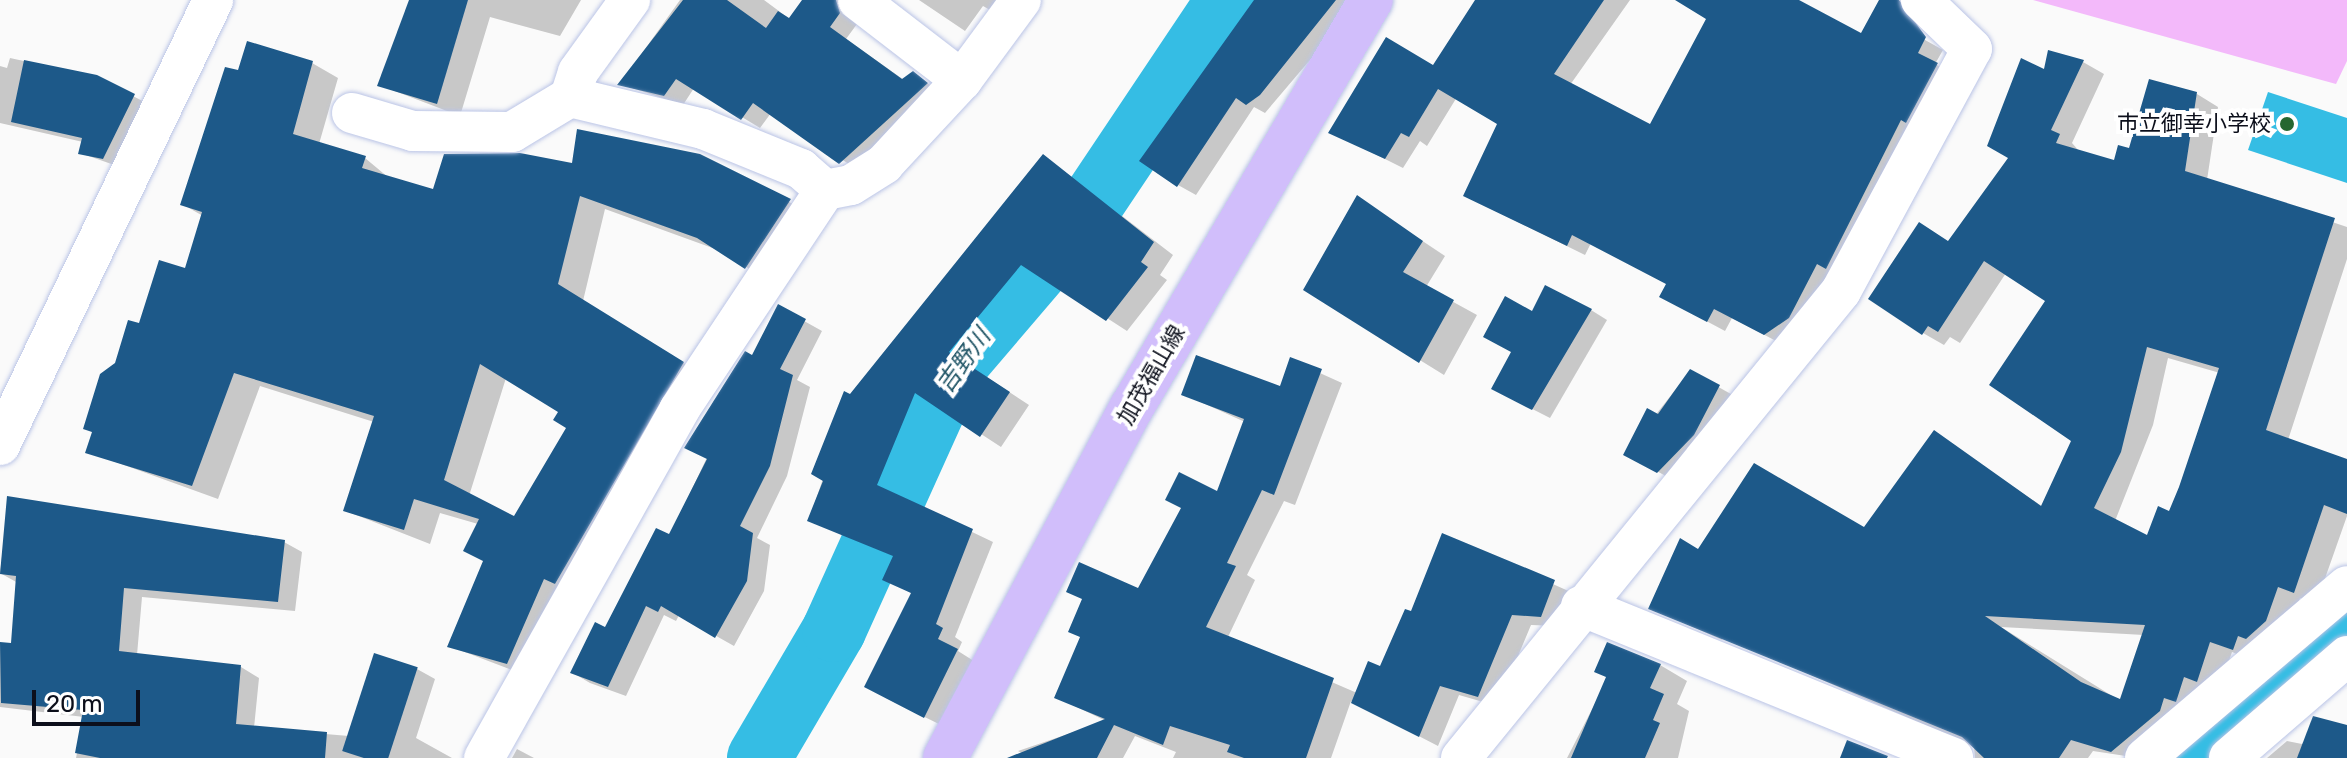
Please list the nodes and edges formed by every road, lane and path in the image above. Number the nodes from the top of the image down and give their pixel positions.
1 (213, 0) edge
2 (630, 0) edge
3 (858, 0) edge
4 (1021, 0) edge
5 (1371, 0) edge
6 (1921, 0) edge
7 (962, 80) junction
8 (570, 97) junction
9 (352, 113) dead end
10 (825, 190) junction
11 (0, 445) edge
12 (2347, 586) edge
13 (1581, 606) junction
14 (2347, 656) edge
15 (484, 758) edge
16 (945, 758) edge
17 (1461, 758) edge
18 (1953, 758) edge
19 (2145, 758) edge
20 (2229, 758) edge

1 - 11 street
2 - 8 street
3 - 7 street
4 - 7 street
5 - 16 main road, 加茂福山線
6 - 13 street
7 - 10 street
8 - 9 street
8 - 10 street
10 - 15 street
12 - 19 street
13 - 17 street
13 - 18 street
14 - 20 street

